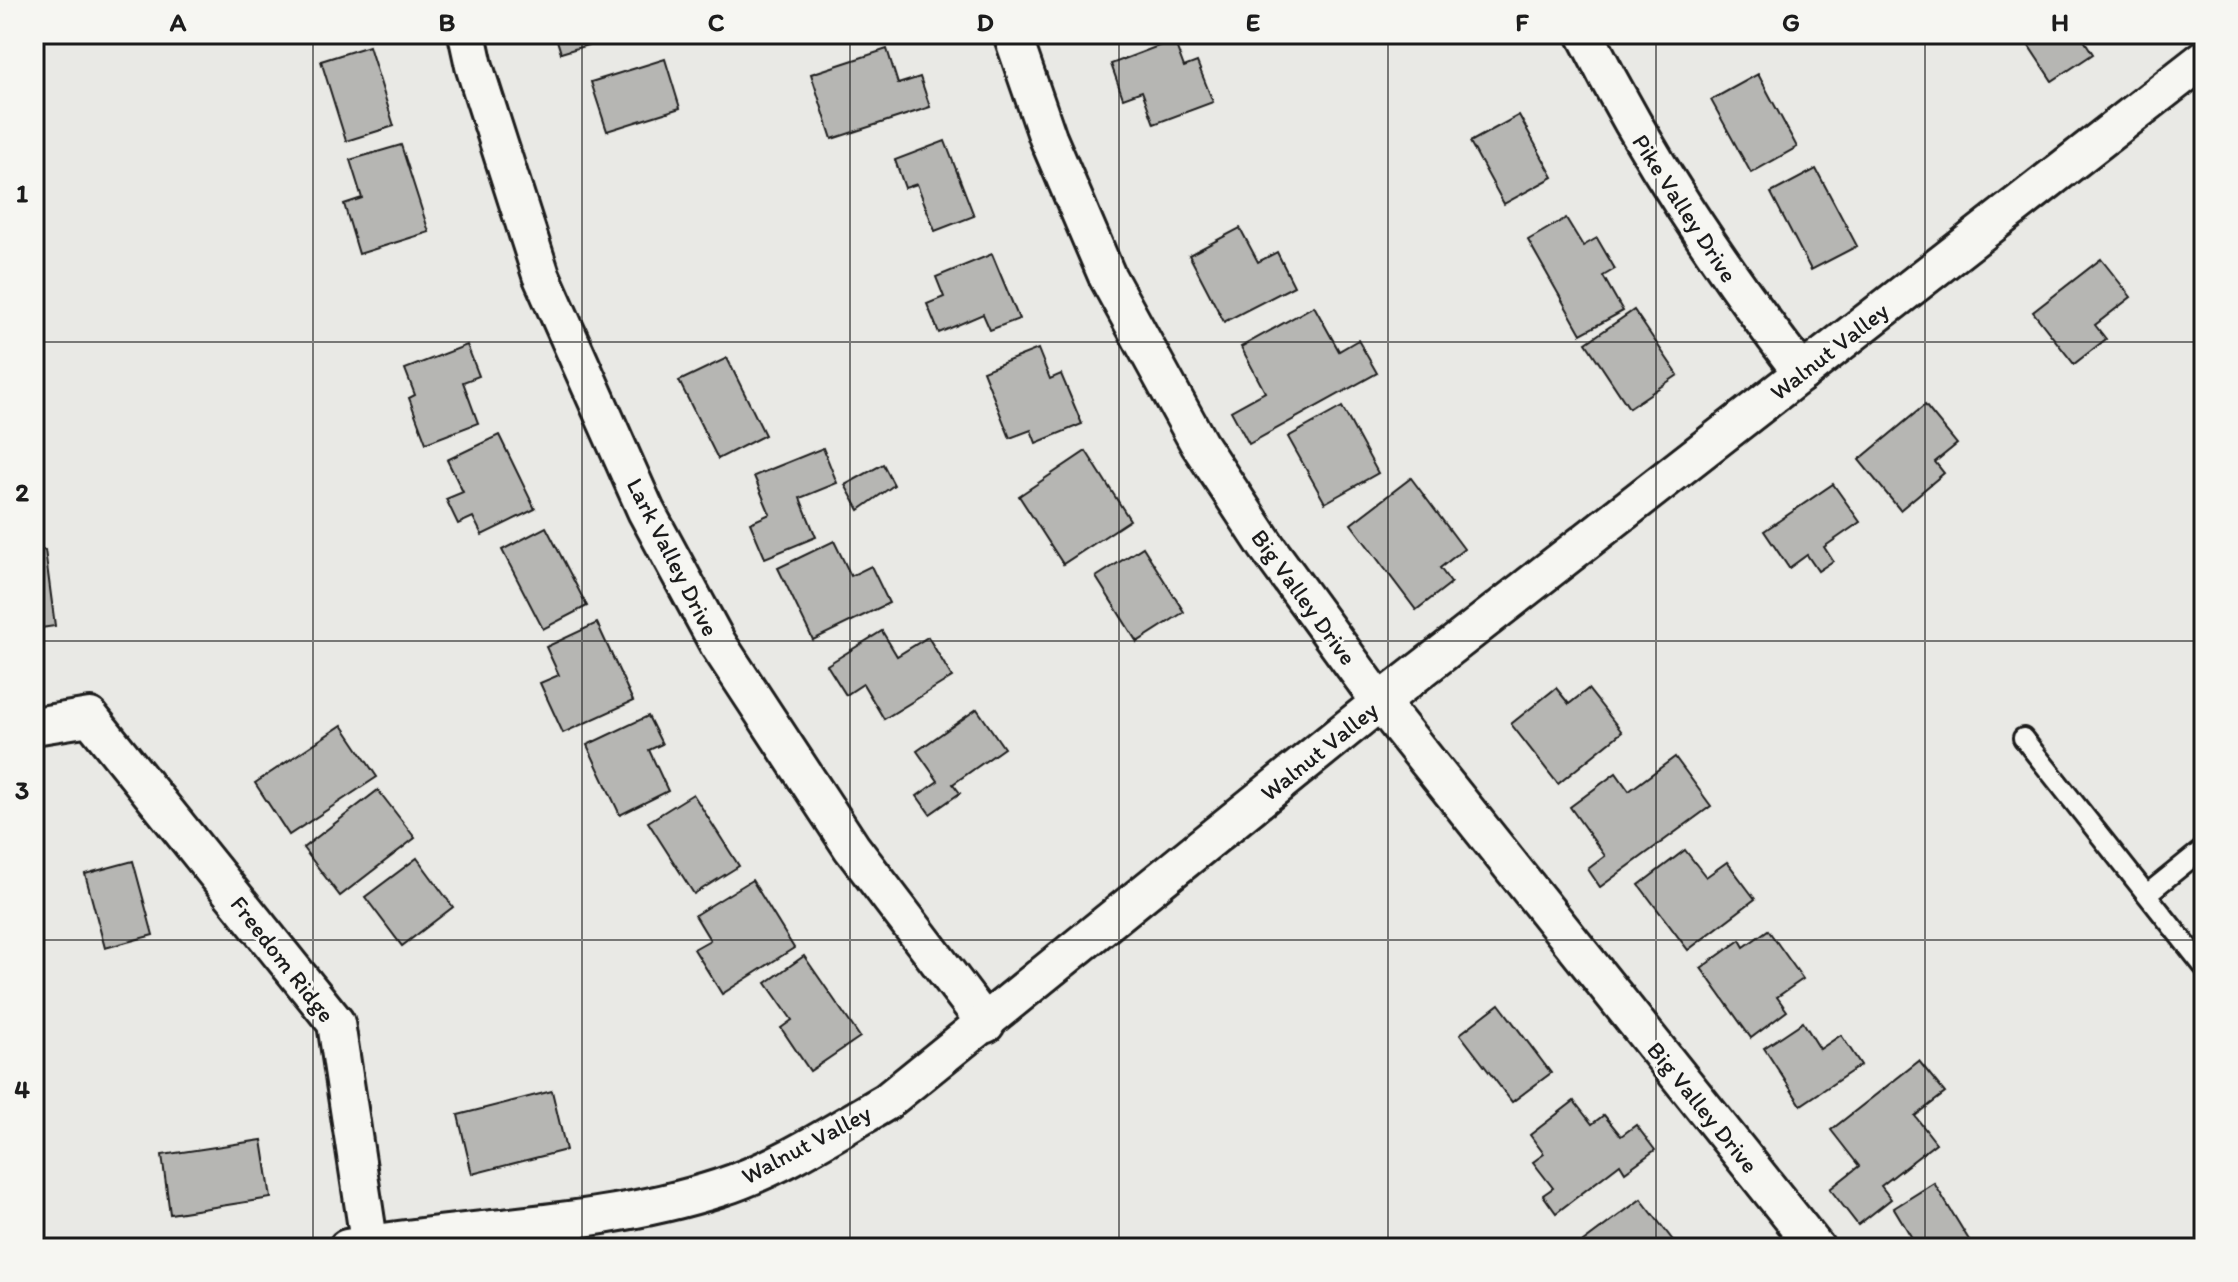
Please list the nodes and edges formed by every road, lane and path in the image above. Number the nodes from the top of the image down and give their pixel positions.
1 (467, 34) edge
2 (1012, 34) edge
3 (1585, 34) edge
4 (2204, 59) edge
5 (1802, 373) junction
6 (1380, 702) junction
7 (34, 726) edge
8 (2023, 738) dead end
9 (2204, 848) edge
10 (2147, 894) junction
11 (2204, 967) edge
12 (986, 1024) junction
13 (362, 1247) edge
14 (1816, 1248) edge

1 - 12 street, Lark Valley Drive
2 - 6 street, Big Valley Drive
3 - 5 street, Pike Valley Drive
4 - 5 street, Walnut Valley
5 - 6 street, Walnut Valley
6 - 12 street, Walnut Valley
6 - 14 street, Big Valley Drive
7 - 13 street, Freedom Ridge
8 - 10 lane
9 - 10 lane
10 - 11 lane
12 - 13 street, Walnut Valley

